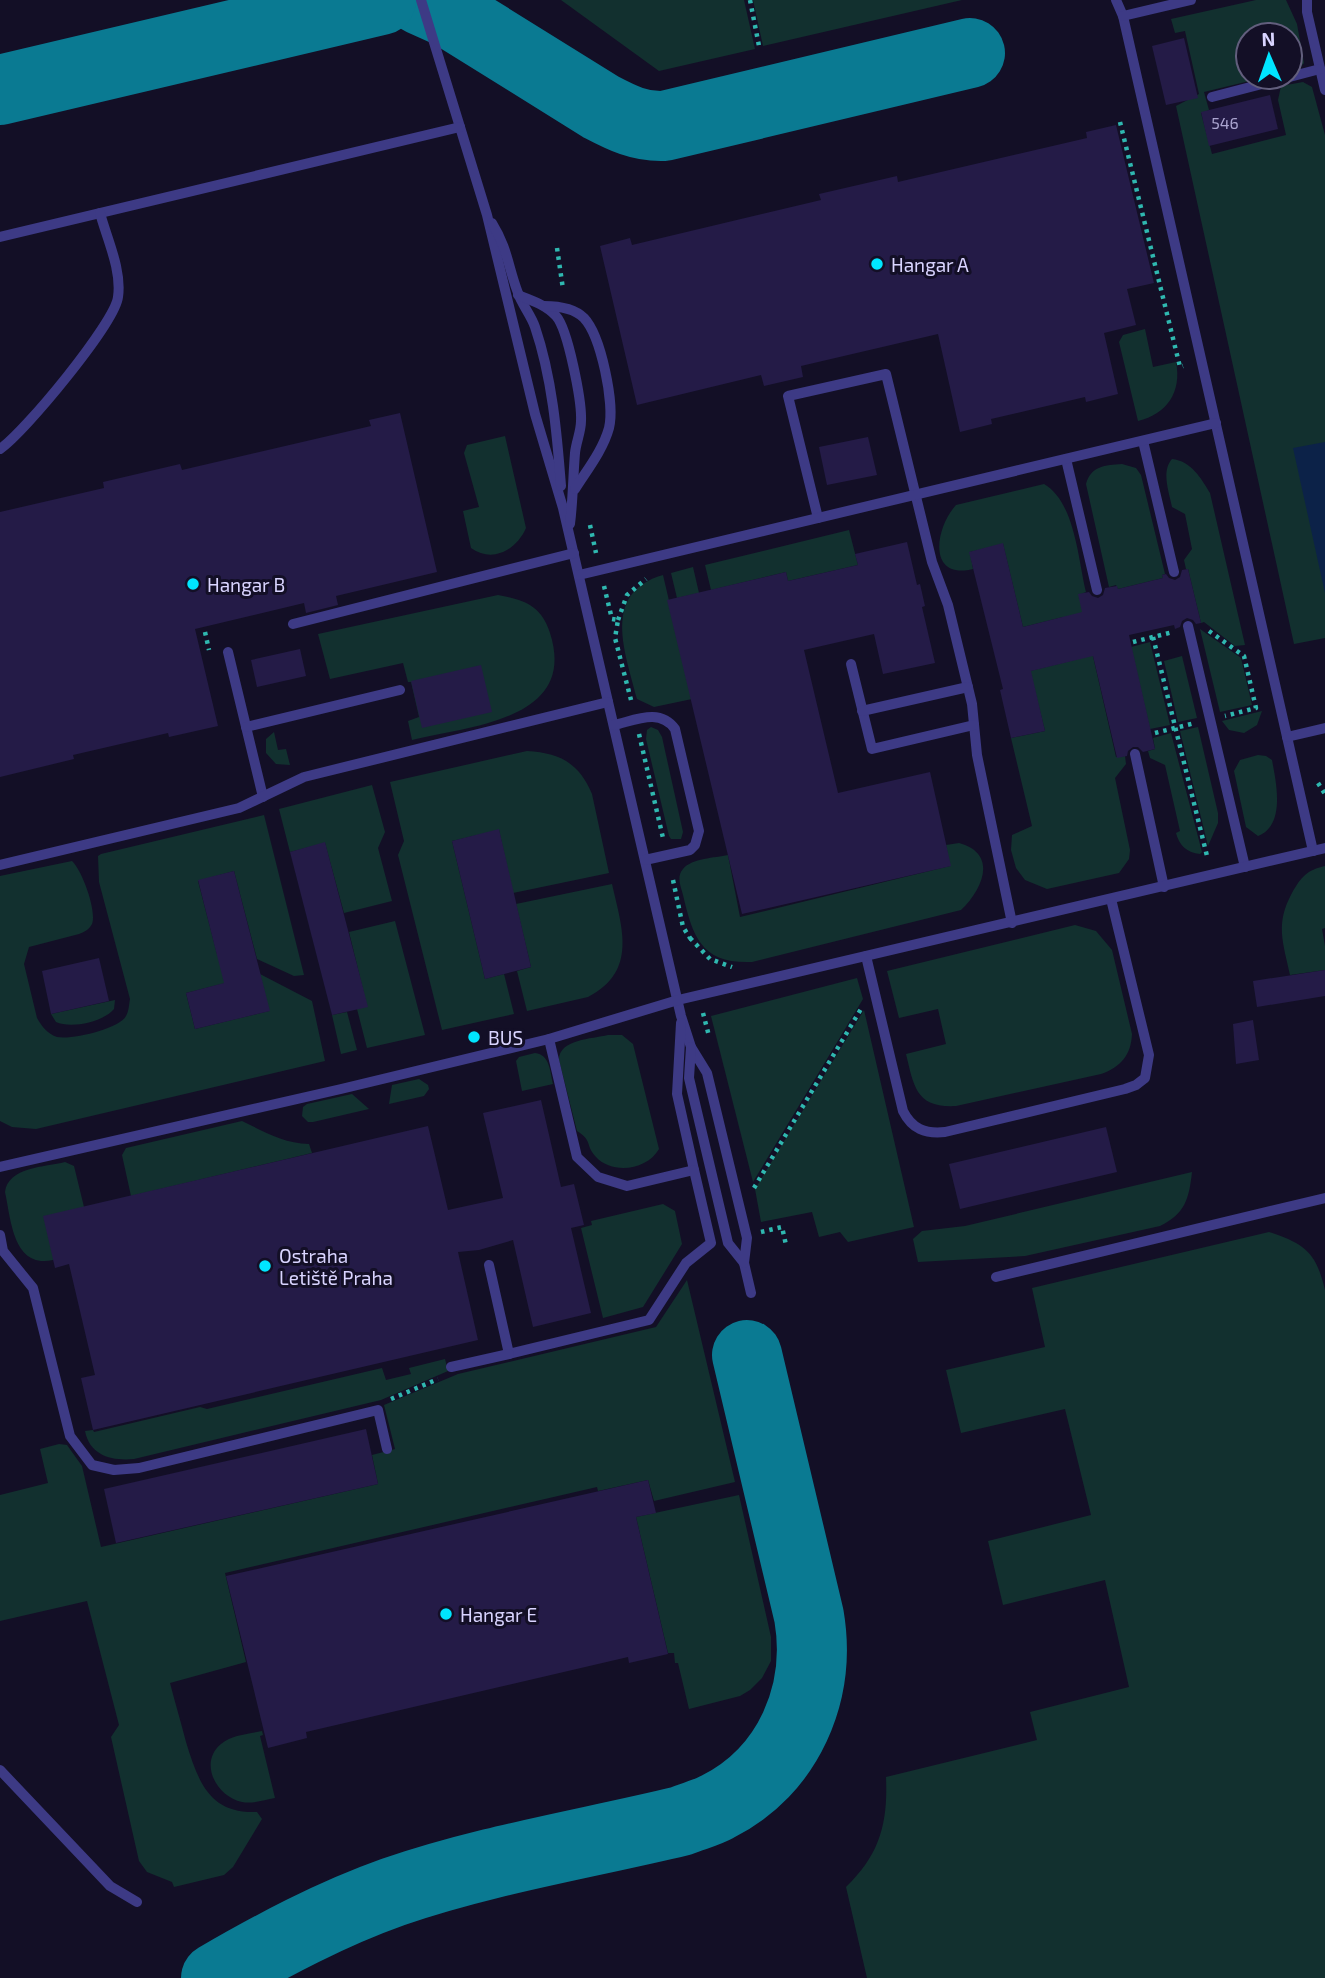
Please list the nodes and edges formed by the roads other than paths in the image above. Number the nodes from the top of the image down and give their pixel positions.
1 (421, 0) edge
2 (1116, 0) edge
3 (1191, 0) edge
4 (1307, 0) edge
5 (1123, 16) junction
6 (1320, 69) junction
7 (1325, 90) edge
8 (1212, 97) dead end
9 (460, 127) junction
10 (100, 214) junction
11 (487, 215) junction
12 (0, 237) edge
13 (518, 295) junction
14 (544, 306) junction
15 (1216, 423) junction
16 (1143, 440) junction
17 (0, 449) edge
18 (1066, 459) junction
19 (573, 492) junction
20 (915, 495) junction
21 (563, 508) junction
22 (818, 518) junction
23 (569, 534) junction
24 (574, 553) junction
25 (1174, 572) dead end
26 (579, 575) junction
27 (1097, 590) dead end
28 (293, 624) dead end
29 (1188, 626) dead end
30 (229, 652) dead end
31 (851, 664) dead end
32 (968, 687) junction
33 (400, 690) dead end
34 (608, 702) junction
35 (862, 711) junction
36 (614, 725) junction
37 (974, 725) junction
38 (246, 727) junction
39 (1325, 728) edge
40 (1287, 737) junction
41 (1135, 754) dead end
42 (263, 797) junction
43 (1325, 848) edge
44 (1313, 851) junction
45 (645, 860) junction
46 (0, 864) edge
47 (1245, 867) junction
48 (1164, 887) junction
49 (1111, 899) junction
50 (1012, 923) junction
51 (866, 956) junction
52 (678, 1000) junction
53 (681, 1016) junction
54 (549, 1039) junction
55 (691, 1047) junction
56 (0, 1167) edge
57 (694, 1170) junction
58 (1325, 1198) edge
59 (0, 1235) edge
60 (744, 1264) junction
61 (489, 1265) dead end
62 (996, 1277) dead end
63 (751, 1293) dead end
64 (509, 1354) junction
65 (451, 1367) road end
66 (387, 1449) dead end
67 (0, 1770) edge
68 (137, 1902) dead end

1 - 9 lane
2 - 5 lane
3 - 5 lane
4 - 6 lane
5 - 15 lane
6 - 7 lane
6 - 8 lane
9 - 10 lane
9 - 11 lane
10 - 12 lane
10 - 17 lane
11 - 13 lane
11 - 21 lane
13 - 14 lane
13 - 21 lane
14 - 19 lane
14 - 19 lane
15 - 16 lane
15 - 40 lane
16 - 18 lane
16 - 25 lane
18 - 20 lane
18 - 27 lane
19 - 23 lane
20 - 22 lane
20 - 22 lane
20 - 32 lane
21 - 23 lane
22 - 26 lane
23 - 24 lane
24 - 26 lane
24 - 28 lane
26 - 34 lane
29 - 47 lane
30 - 38 lane
31 - 35 lane
32 - 35 lane
32 - 37 lane
33 - 38 lane
34 - 36 lane
34 - 42 lane
35 - 37 lane
36 - 45 lane
36 - 45 lane
37 - 50 lane
38 - 42 lane
39 - 40 lane
40 - 44 lane
41 - 48 lane
42 - 46 lane
43 - 44 lane
44 - 47 lane
45 - 52 lane
47 - 48 lane
48 - 49 lane
49 - 50 lane
49 - 51 lane
50 - 51 lane
51 - 52 lane
52 - 53 lane
52 - 54 lane
53 - 55 lane
53 - 57 lane
54 - 56 lane
54 - 57 lane
55 - 60 lane
55 - 60 lane
57 - 64 lane
58 - 62 lane
59 - 66 lane
60 - 63 lane
61 - 64 lane
64 - 65 lane
67 - 68 lane

